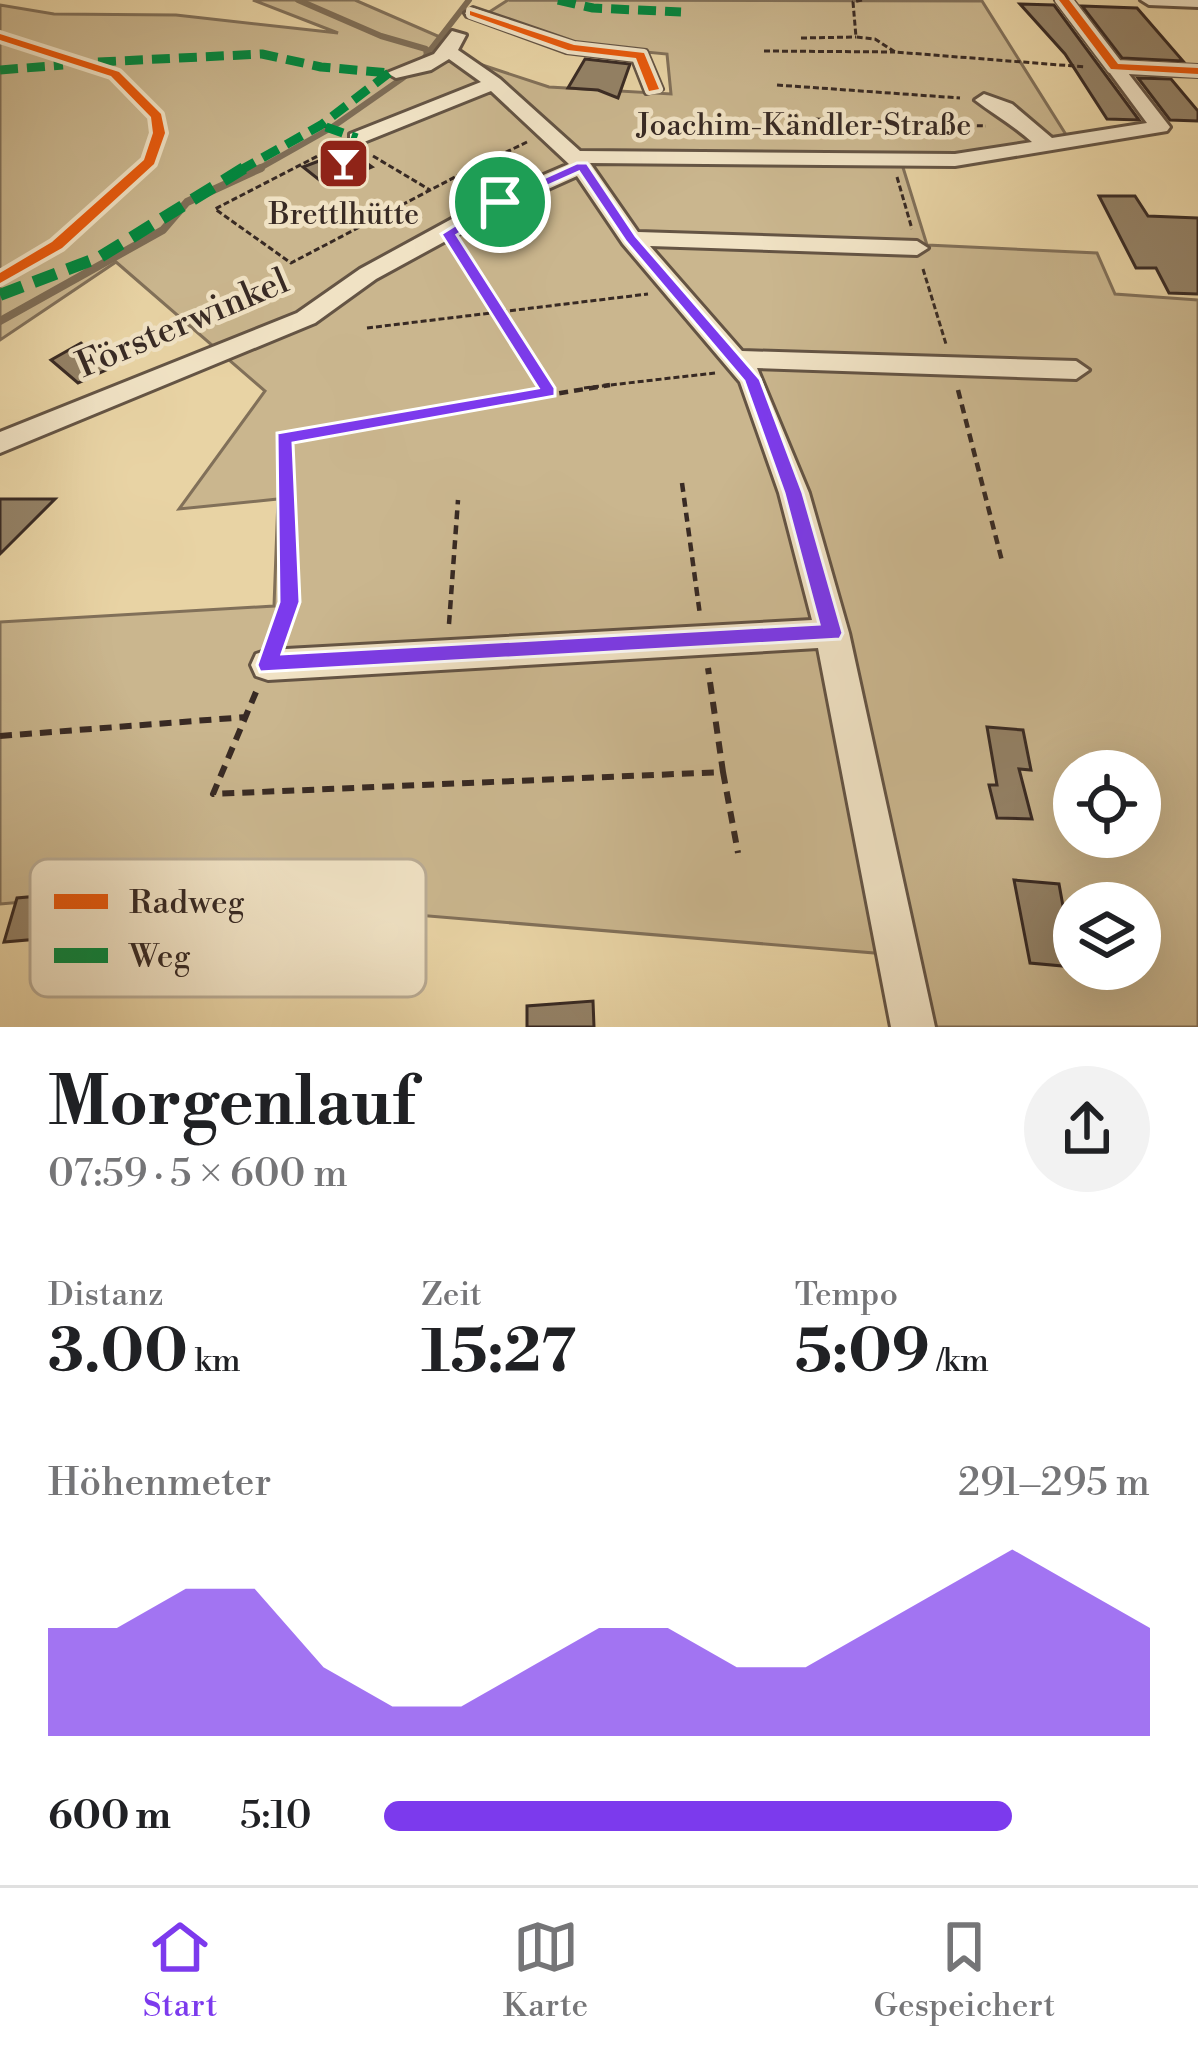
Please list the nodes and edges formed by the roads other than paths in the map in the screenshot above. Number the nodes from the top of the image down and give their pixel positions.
1 (1064, 0) edge
2 (1149, 0) edge
3 (1198, 2) edge
4 (483, 4) edge
5 (451, 52) junction
6 (1115, 67) junction
7 (1198, 70) edge
8 (396, 73) dead end
9 (494, 83) junction
10 (653, 88) dead end
11 (1000, 133) road end
12 (352, 139) road end
13 (1048, 145) junction
14 (578, 161) junction
15 (631, 238) junction
16 (917, 248) dead end
17 (740, 364) junction
18 (1076, 370) dead end
19 (0, 443) edge
20 (832, 633) junction
21 (268, 665) road end
22 (913, 1027) edge

1 - 6 street, Joachim-Kändler-Straße
2 - 3 street
4 - 5 street
4 - 10 street
5 - 8 street
5 - 9 street
6 - 7 street
6 - 13 street, Joachim-Kändler-Straße
9 - 12 street
9 - 14 street
11 - 13 street
13 - 14 street, Joachim-Kändler-Straße
14 - 15 street
14 - 19 street, Försterwinkel
15 - 16 street
15 - 17 street
17 - 18 street
17 - 20 street
20 - 21 street
20 - 22 street

